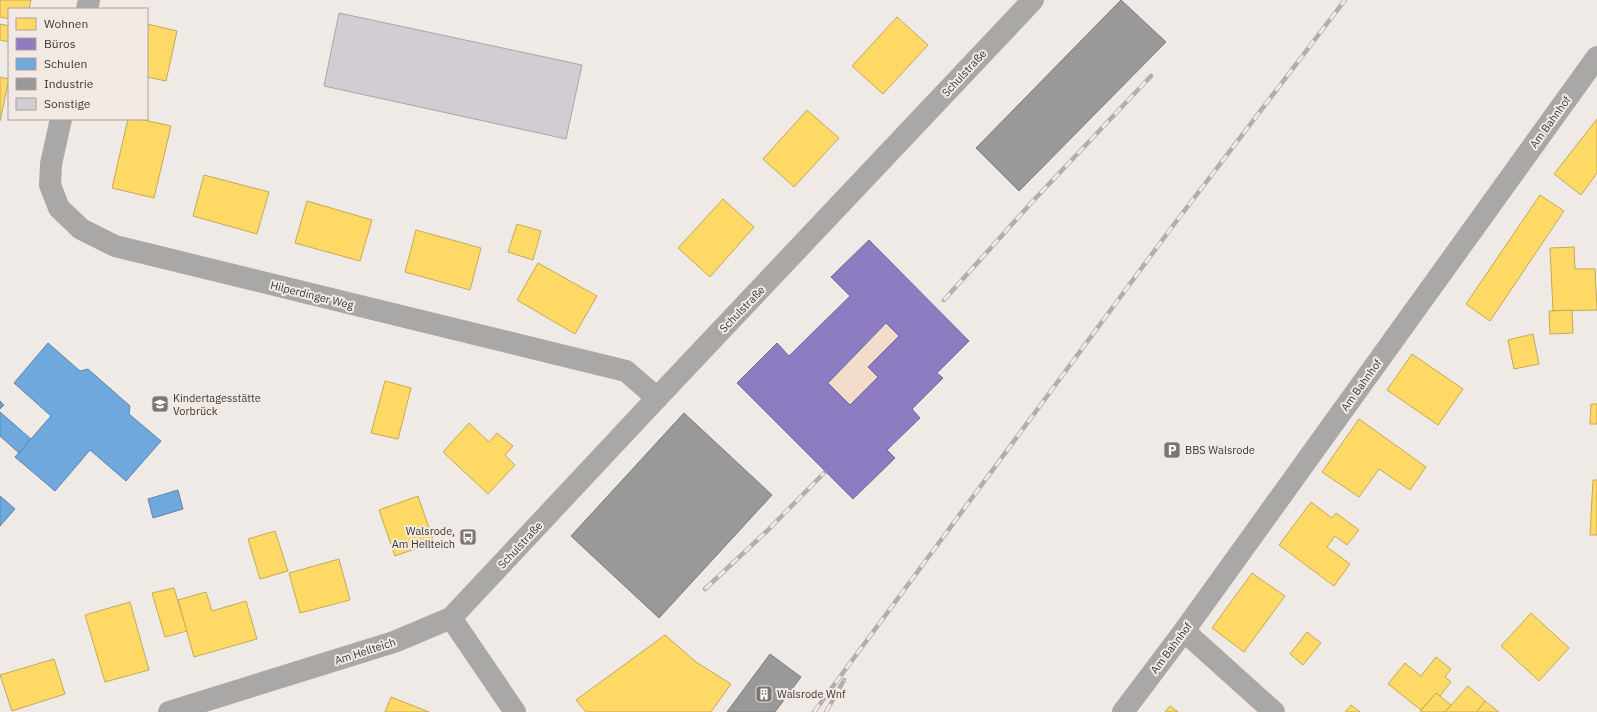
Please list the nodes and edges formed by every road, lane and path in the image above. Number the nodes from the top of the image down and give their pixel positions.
1 (1033, 0) edge
2 (1597, 57) edge
3 (61, 120) edge
4 (657, 398) junction
5 (451, 618) junction
6 (1184, 631) junction
7 (169, 712) edge
8 (515, 712) edge
9 (1123, 712) edge
10 (1274, 712) edge

1 - 4 street, Schulstraße
2 - 6 street, Am Bahnhof
3 - 4 street, Hilperdinger Weg
4 - 5 street, Schulstraße
5 - 7 street, Am Hellteich
5 - 8 street
6 - 9 street, Am Bahnhof
6 - 10 street

